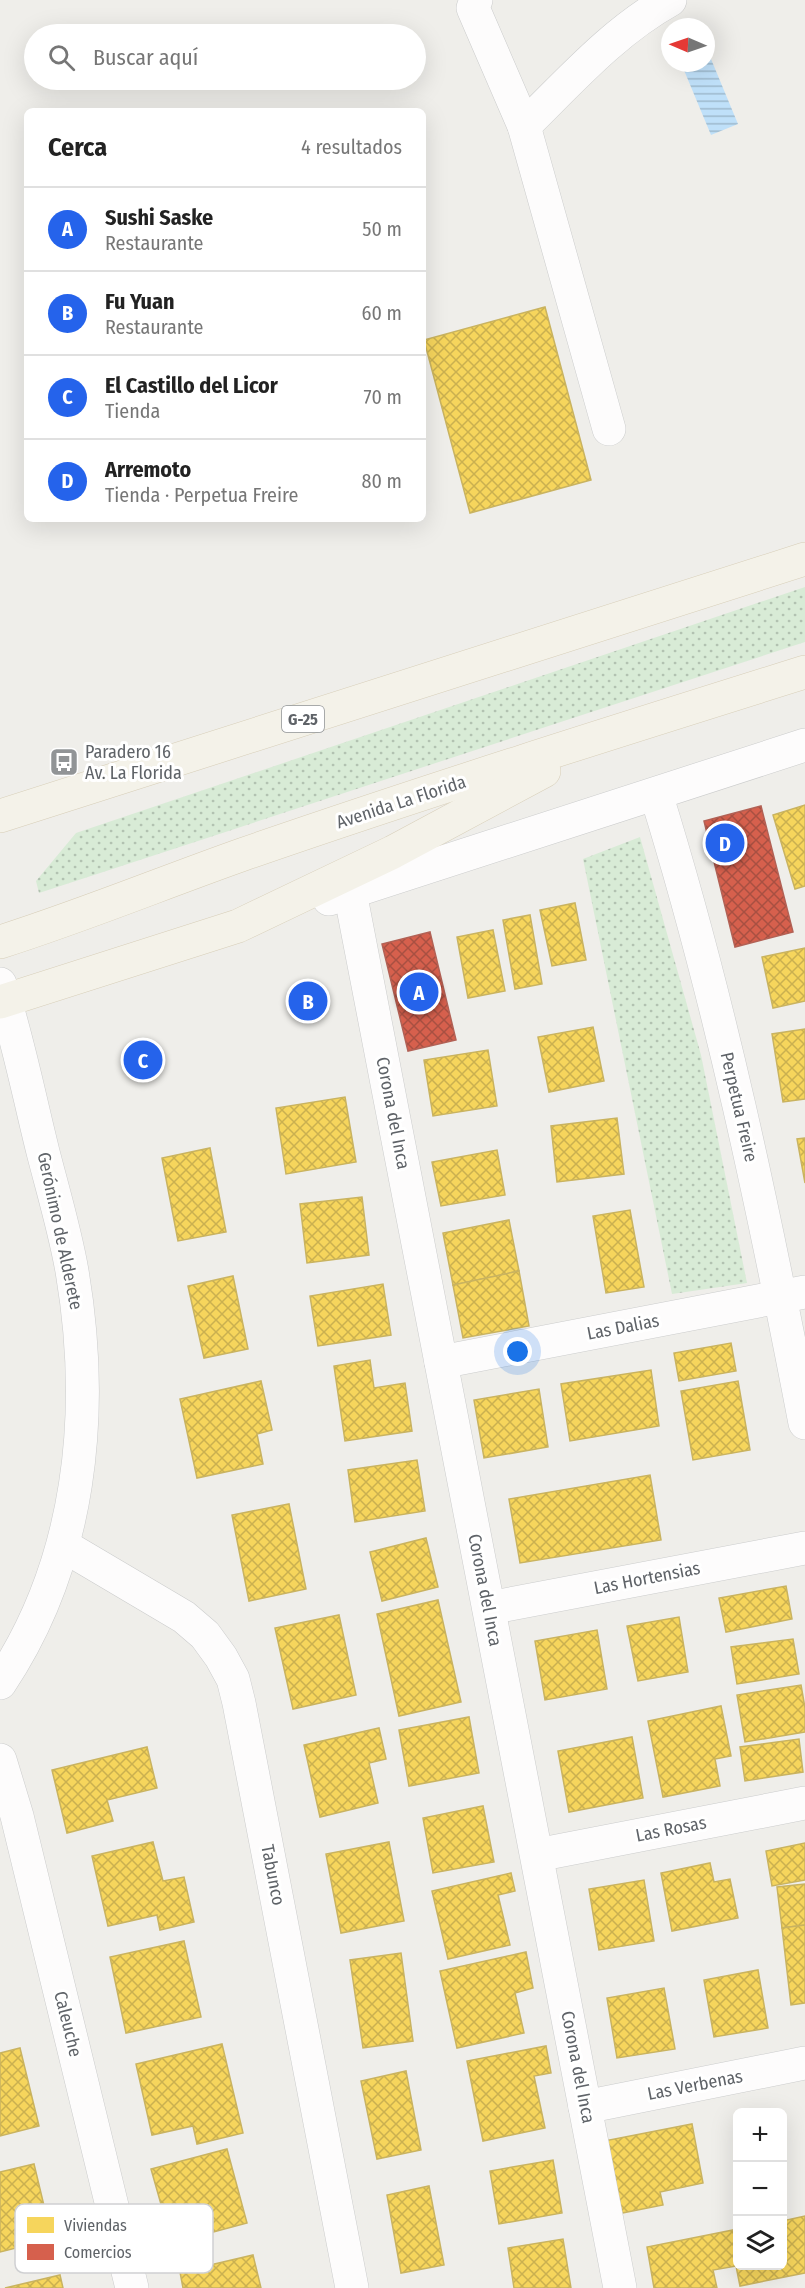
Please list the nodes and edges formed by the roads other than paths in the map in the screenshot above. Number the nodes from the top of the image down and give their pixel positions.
1 (476, 0) edge
2 (670, 0) edge
3 (524, 126) junction
4 (609, 429) dead end
5 (805, 559) edge
6 (805, 672) edge
7 (614, 732) junction
8 (805, 745) edge
9 (656, 794) junction
10 (0, 816) edge
11 (350, 892) junction
12 (238, 926) junction
13 (0, 942) edge
14 (2, 995) edge
15 (793, 1294) edge
16 (441, 1362) junction
17 (805, 1423) edge
18 (63, 1546) junction
19 (805, 1548) edge
20 (489, 1608) junction
21 (0, 1683) edge
22 (0, 1760) edge
23 (805, 1803) edge
24 (537, 1855) junction
25 (805, 2063) edge
26 (585, 2107) junction
27 (112, 2204) edge
28 (128, 2273) edge
29 (132, 2288) edge
30 (352, 2288) edge
31 (620, 2288) edge

1 - 3 street
2 - 3 street
3 - 4 street
5 - 10 main road, G-25
6 - 7 main road, Avenida La Florida
7 - 12 main road
7 - 13 main road, Avenida La Florida
8 - 9 street
9 - 11 street
9 - 15 street, Perpetua Freire
11 - 12 street
11 - 16 street, Corona del Inca
12 - 14 main road
14 - 18 street, Gerónimo de Alderete
15 - 16 street, Las Dalias
15 - 17 street, Perpetua Freire
16 - 20 street, Corona del Inca
18 - 21 street, Gerónimo de Alderete
18 - 30 street, Tabunco
19 - 20 street, Las Hortensias
20 - 24 street, Corona del Inca
22 - 27 street, Caleuche
23 - 24 street, Las Rosas
24 - 26 street, Corona del Inca
25 - 26 street, Las Verbenas
26 - 31 street, Corona del Inca
28 - 29 street, Caleuche

